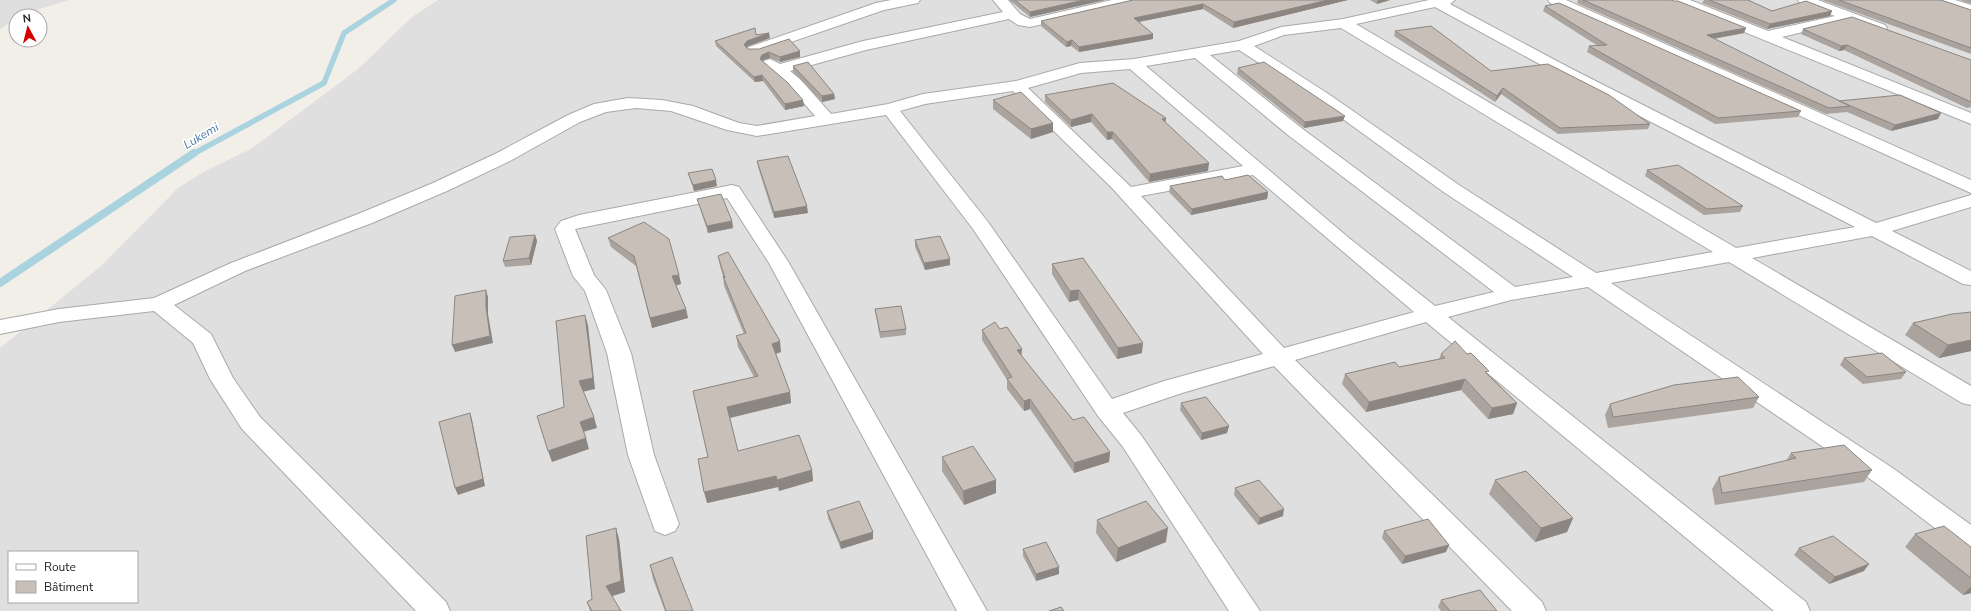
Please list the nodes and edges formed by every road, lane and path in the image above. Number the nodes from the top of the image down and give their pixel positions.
1 (913, 0) edge
2 (1000, 0) edge
3 (1130, 0) edge
4 (1555, 0) edge
5 (1678, 0) edge
6 (1805, 0) edge
7 (1942, 0) edge
8 (1442, 1) edge
9 (1971, 10) edge
10 (1010, 15) junction
11 (1850, 17) junction
12 (1343, 23) junction
13 (1893, 33) edge
14 (1768, 36) junction
15 (1242, 45) junction
16 (1198, 52) junction
17 (1134, 64) junction
18 (777, 70) junction
19 (1017, 86) junction
20 (890, 109) junction
21 (826, 118) junction
22 (1971, 119) edge
23 (1258, 169) junction
24 (1971, 187) edge
25 (1128, 192) junction
26 (1971, 201) edge
27 (1874, 230) junction
28 (1734, 254) junction
29 (1590, 279) junction
30 (1971, 279) edge
31 (1511, 294) junction
32 (158, 304) junction
33 (1432, 314) junction
34 (0, 327) edge
35 (1279, 357) junction
36 (1971, 397) edge
37 (1108, 410) junction
38 (664, 524) dead end
39 (1971, 540) edge
40 (435, 611) edge
41 (972, 611) edge
42 (1245, 611) edge
43 (1531, 611) edge
44 (1795, 611) edge

1 - 18 street
2 - 10 street
3 - 10 street
4 - 24 street
5 - 14 street
6 - 11 street
7 - 9 street
8 - 12 street
8 - 27 street
10 - 18 street
11 - 13 street
11 - 14 street
12 - 15 street
12 - 28 street
14 - 22 street
15 - 16 street
15 - 29 street
16 - 17 street
16 - 31 street
17 - 19 street
17 - 23 street
18 - 21 street
19 - 20 street
19 - 25 street
20 - 21 street
20 - 37 street
21 - 32 street
23 - 25 street
23 - 33 street
25 - 35 street
26 - 27 street
27 - 28 street
27 - 30 street
28 - 29 street
28 - 36 street
29 - 31 street
29 - 39 street
31 - 33 street
32 - 34 street
32 - 40 street
33 - 35 street
33 - 44 street
35 - 37 street
35 - 43 street
37 - 42 street
38 - 41 street

